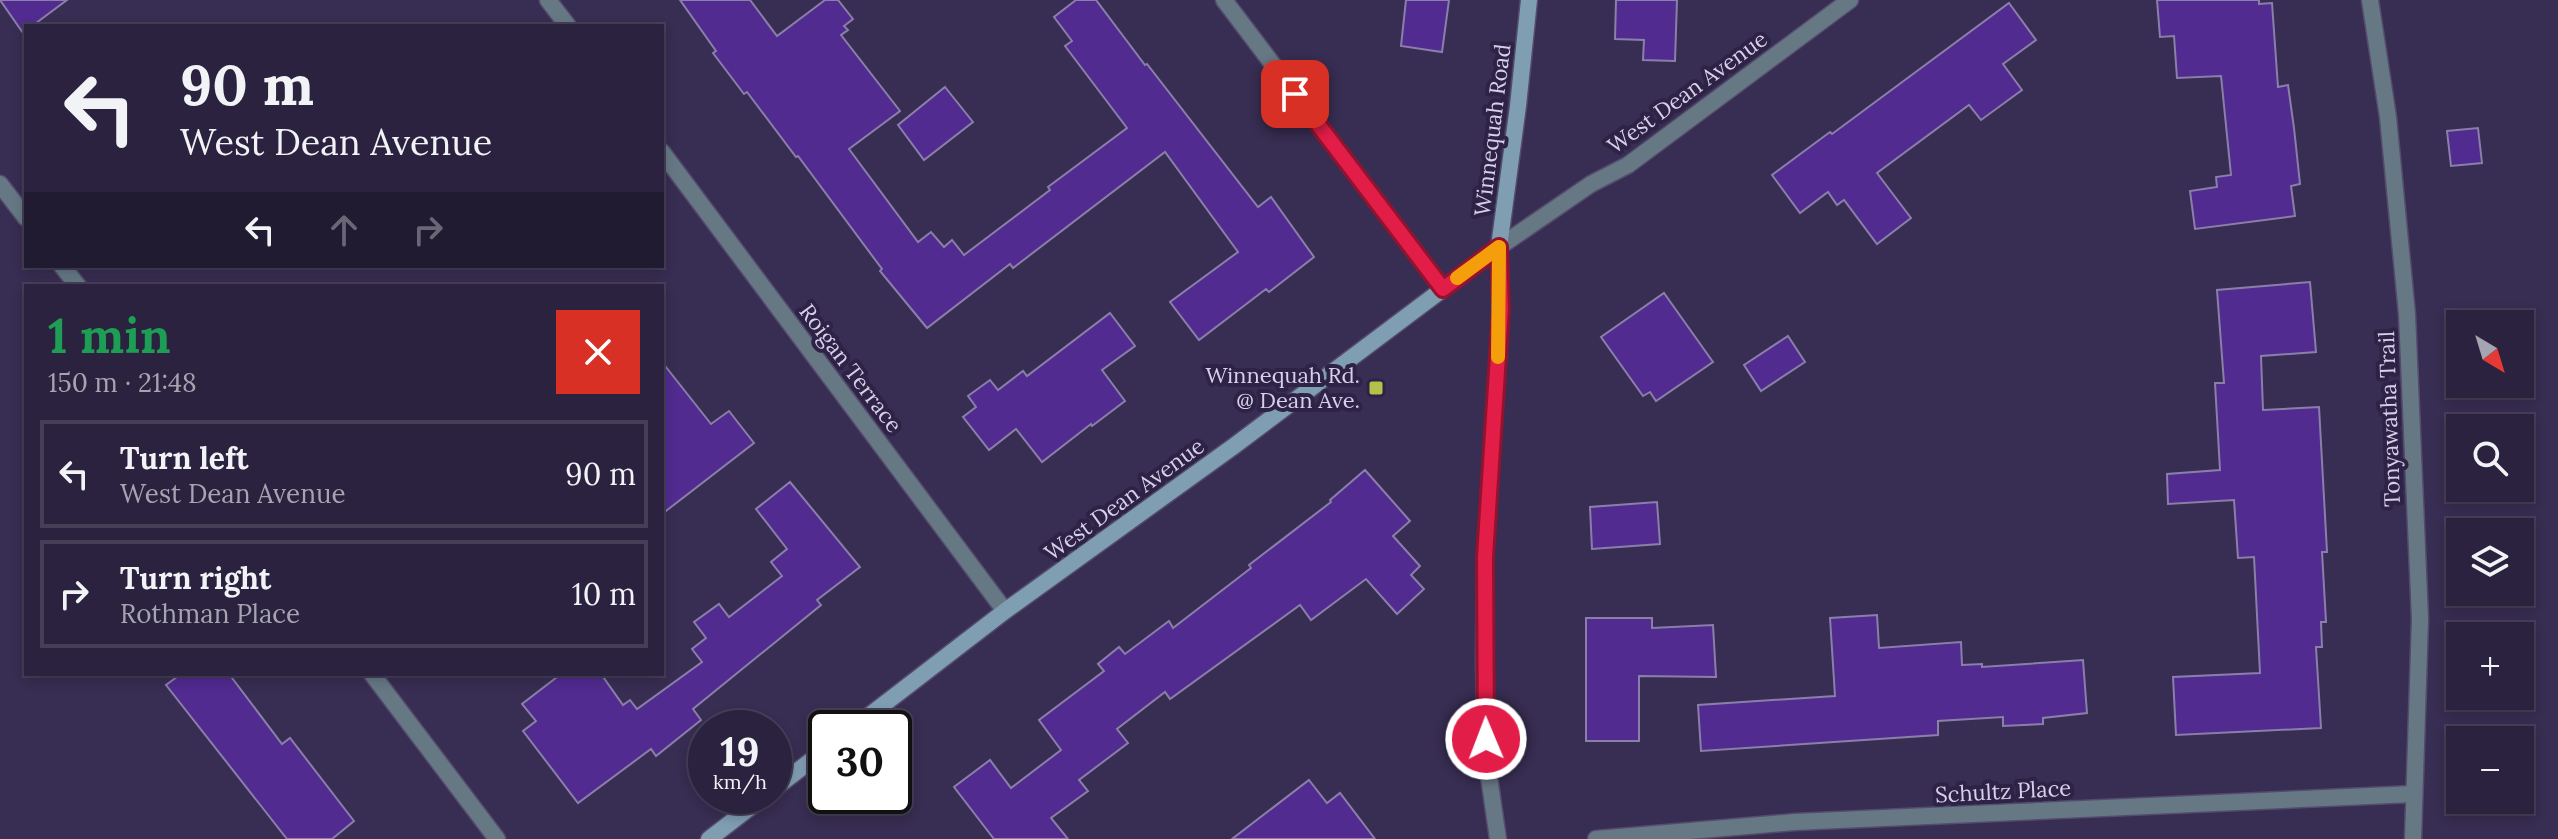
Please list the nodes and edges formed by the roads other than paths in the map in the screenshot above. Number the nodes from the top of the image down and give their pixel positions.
1 (548, 0) edge
2 (1224, 0) edge
3 (1529, 0) edge
4 (1850, 0) edge
5 (2370, 0) edge
6 (566, 24) edge
7 (664, 155) edge
8 (0, 184) edge
9 (24, 215) edge
10 (1499, 247) junction
11 (64, 268) edge
12 (76, 284) edge
13 (1443, 289) junction
14 (1005, 611) junction
15 (374, 676) edge
16 (876, 710) edge
17 (808, 763) edge
18 (792, 775) edge
19 (2413, 794) junction
20 (742, 814) edge
21 (497, 839) edge
22 (709, 839) edge
23 (1498, 839) edge
24 (1596, 839) edge
25 (2413, 839) edge

1 - 6 street
2 - 13 street
3 - 10 street, Winnequah Road
4 - 10 street, West Dean Avenue
5 - 19 street, Tonyawatha Trail
7 - 14 street, Roigan Terrace
8 - 9 street
10 - 13 street, West Dean Avenue
10 - 23 street, Winnequah Road
11 - 12 street
13 - 14 street, West Dean Avenue
14 - 16 street, West Dean Avenue
15 - 21 street
17 - 18 street
19 - 24 street, Schultz Place
19 - 25 street, Tonyawatha Trail
20 - 22 street

